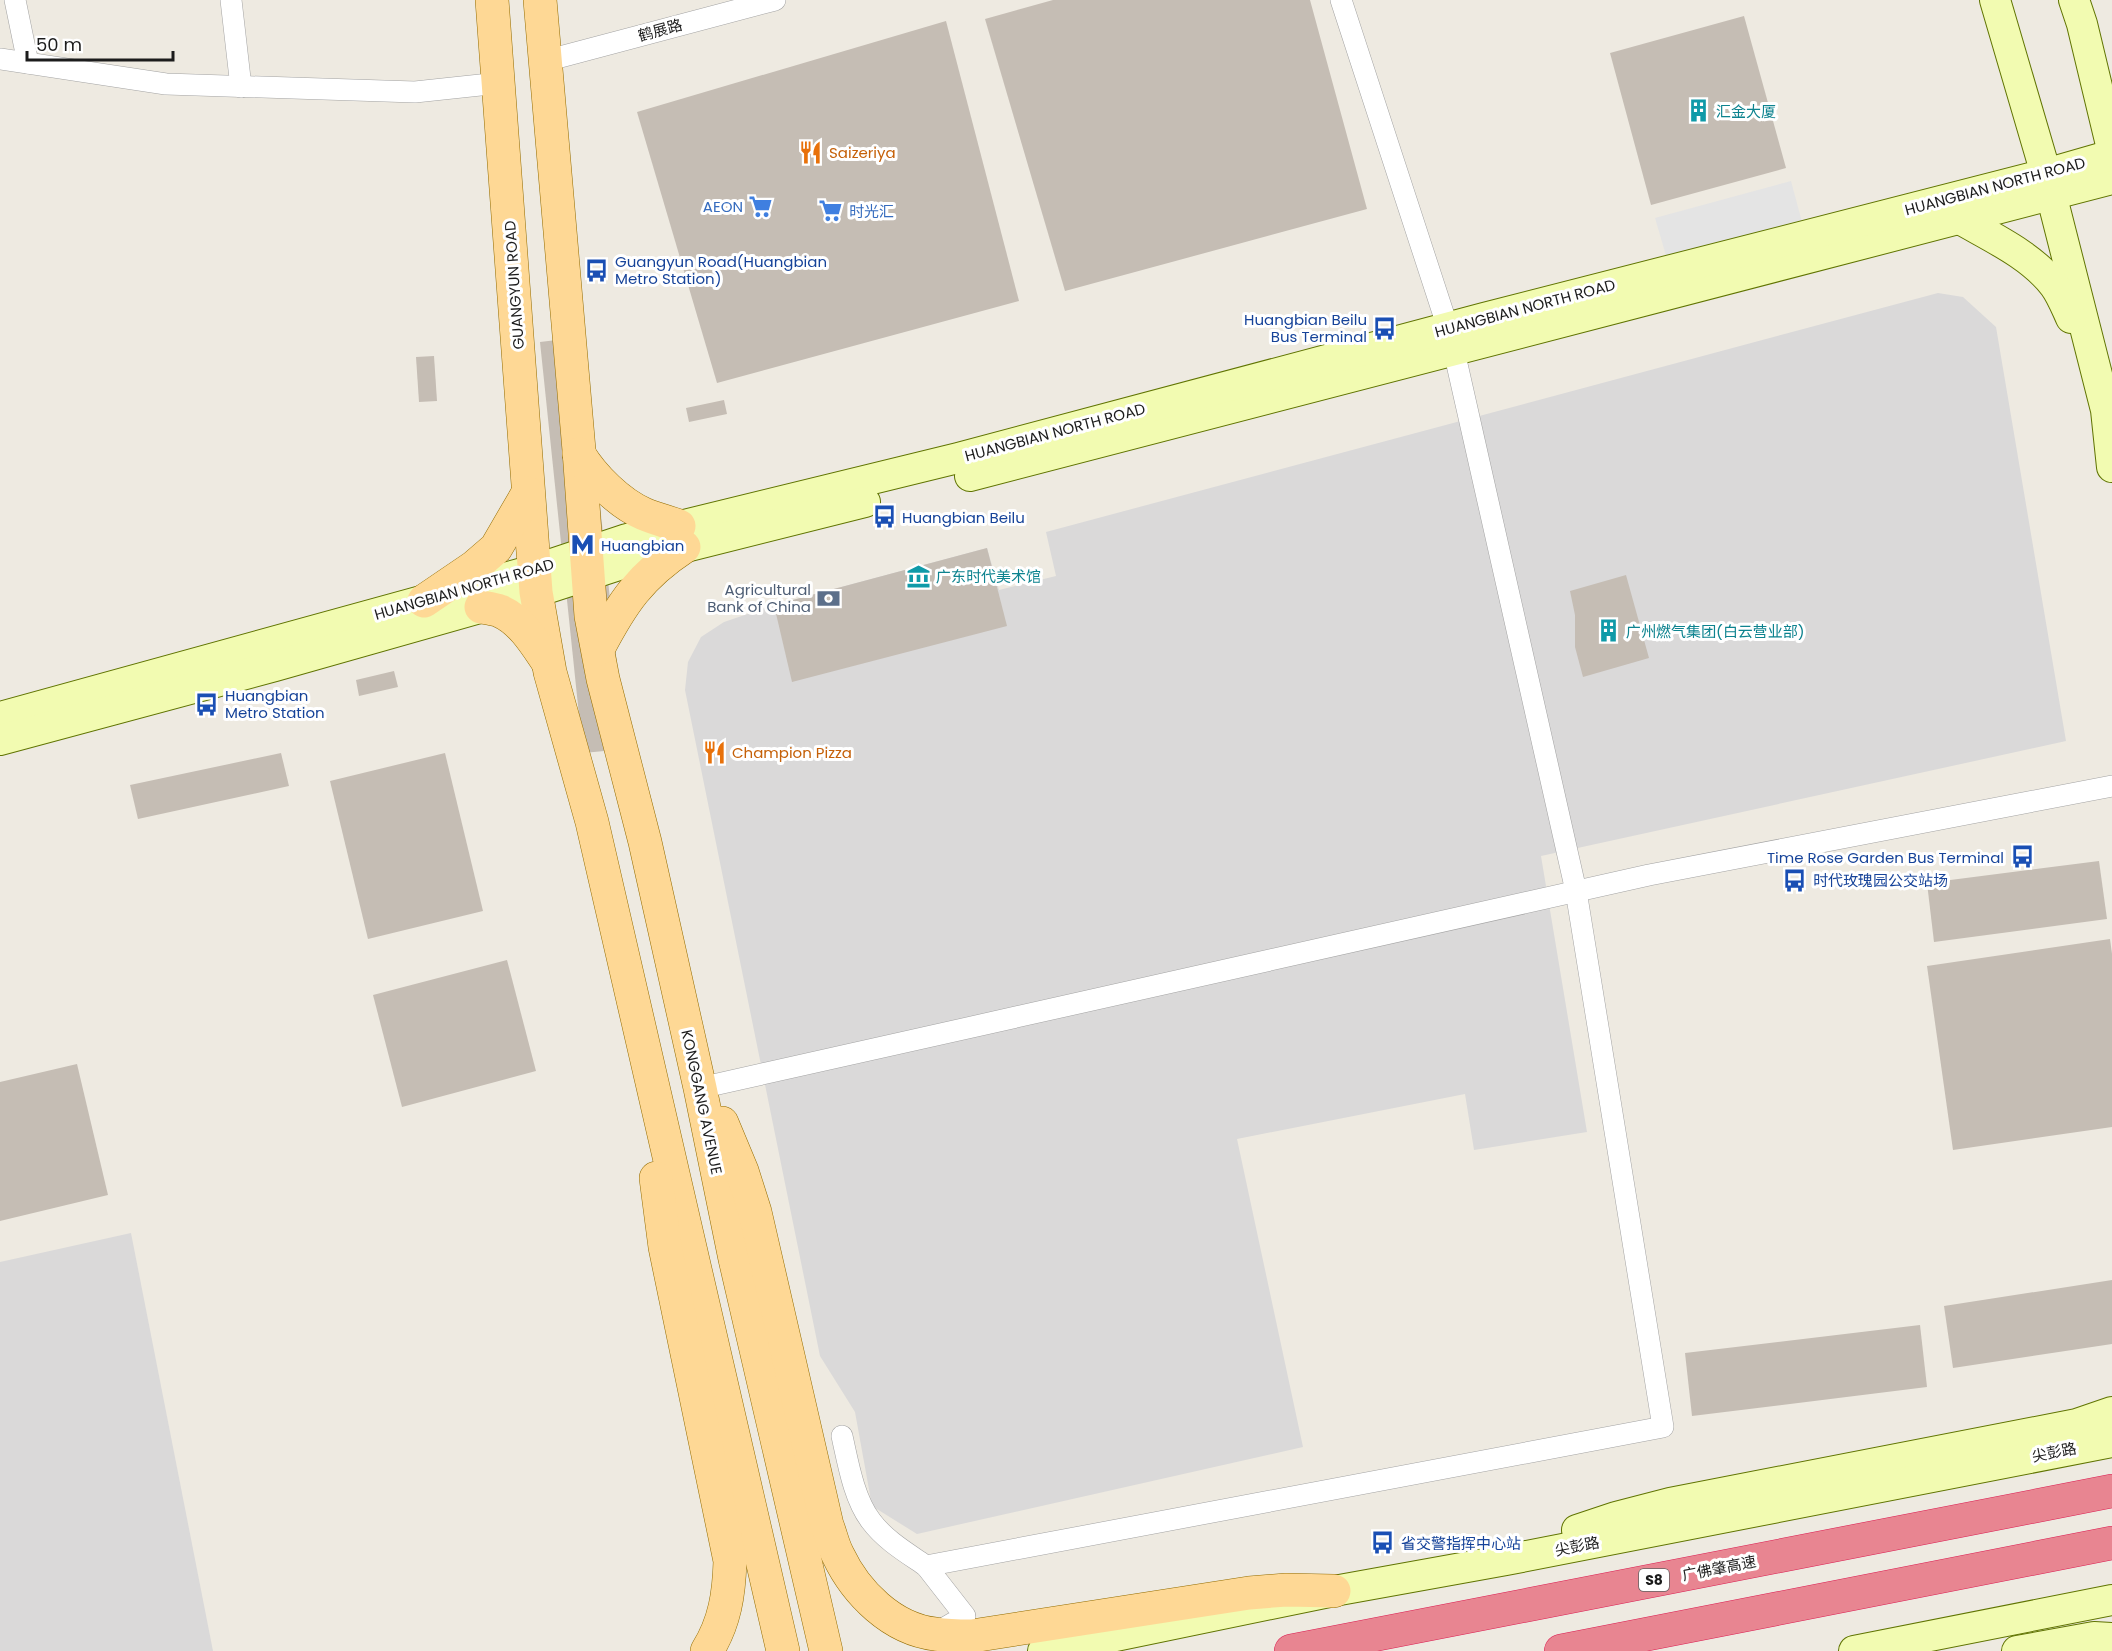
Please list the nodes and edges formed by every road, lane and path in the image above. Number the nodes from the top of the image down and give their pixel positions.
1 (15, 0) edge
2 (231, 0) edge
3 (492, 0) edge
4 (540, 0) edge
5 (775, 0) edge
6 (1341, 0) edge
7 (1995, 0) edge
8 (2074, 0) edge
9 (0, 59) edge
10 (545, 61) junction
11 (28, 63) junction
12 (498, 82) junction
13 (241, 87) junction
14 (2112, 149) edge
15 (2112, 155) edge
16 (2112, 179) edge
17 (2049, 185) junction
18 (1959, 219) junction
19 (1451, 339) junction
20 (2095, 367) junction
21 (573, 382) junction
22 (521, 386) junction
23 (2109, 410) edge
24 (579, 454) junction
25 (2112, 467) edge
26 (528, 493) junction
27 (682, 537) junction
28 (587, 563) junction
29 (535, 581) junction
30 (424, 601) junction
31 (481, 607) junction
32 (598, 649) junction
33 (549, 664) junction
34 (0, 717) edge
35 (0, 740) edge
36 (627, 767) junction
37 (578, 773) junction
38 (2112, 786) edge
39 (1576, 891) junction
40 (700, 1088) junction
41 (656, 1098) junction
42 (2112, 1412) edge
43 (2077, 1424) junction
44 (2112, 1427) edge
45 (842, 1436) dead end
46 (2112, 1442) edge
47 (2112, 1491) edge
48 (2112, 1543) edge
49 (1506, 1560) junction
50 (926, 1566) junction
51 (1334, 1591) junction
52 (2112, 1600) edge
53 (933, 1634) junction
54 (2106, 1635) edge
55 (707, 1651) edge
56 (783, 1651) edge
57 (826, 1651) edge
58 (1043, 1651) edge
59 (1291, 1651) edge
60 (1561, 1651) edge
61 (1854, 1651) edge
62 (2017, 1651) edge

1 - 11 street
2 - 13 street
3 - 12 main road, GUANGYUN ROAD
4 - 10 main road
5 - 10 street, 鹤展路
6 - 19 street
7 - 17 street
8 - 14 street
9 - 11 street
10 - 21 main road
11 - 13 street
12 - 13 street
12 - 22 main road, GUANGYUN ROAD
15 - 17 street, HUANGBIAN NORTH ROAD
16 - 17 street, HUANGBIAN NORTH ROAD
17 - 18 street, HUANGBIAN NORTH ROAD
17 - 19 street, HUANGBIAN NORTH ROAD
17 - 20 street
18 - 19 street, HUANGBIAN NORTH ROAD
18 - 20 street
19 - 27 street, HUANGBIAN NORTH ROAD
19 - 39 street
20 - 23 street
21 - 22 main road
21 - 24 main road
22 - 26 main road, GUANGYUN ROAD
23 - 25 street
24 - 27 main road
24 - 28 main road
26 - 29 main road, GUANGYUN ROAD
26 - 30 main road
27 - 28 street, HUANGBIAN NORTH ROAD
27 - 32 main road
28 - 29 street, HUANGBIAN NORTH ROAD
28 - 32 main road, KONGGANG AVENUE
29 - 30 street, HUANGBIAN NORTH ROAD
29 - 31 street, HUANGBIAN NORTH ROAD
29 - 33 main road
30 - 34 street, HUANGBIAN NORTH ROAD
31 - 33 main road
31 - 35 street, HUANGBIAN NORTH ROAD
32 - 36 main road, KONGGANG AVENUE
33 - 37 main road
36 - 37 main road
36 - 40 main road, KONGGANG AVENUE
37 - 41 main road
38 - 39 street
39 - 40 street
39 - 50 street
40 - 53 main road
40 - 57 main road, KONGGANG AVENUE
41 - 55 main road
41 - 56 main road
42 - 43 street
43 - 44 street
43 - 49 street
45 - 50 street
46 - 49 street, 尖彭路
47 - 59 highway, 广佛肇高速 / S8
48 - 60 highway
49 - 51 street, 尖彭路
50 - 53 street
51 - 53 main road
51 - 58 street, 尖彭路
52 - 61 street
54 - 62 street

